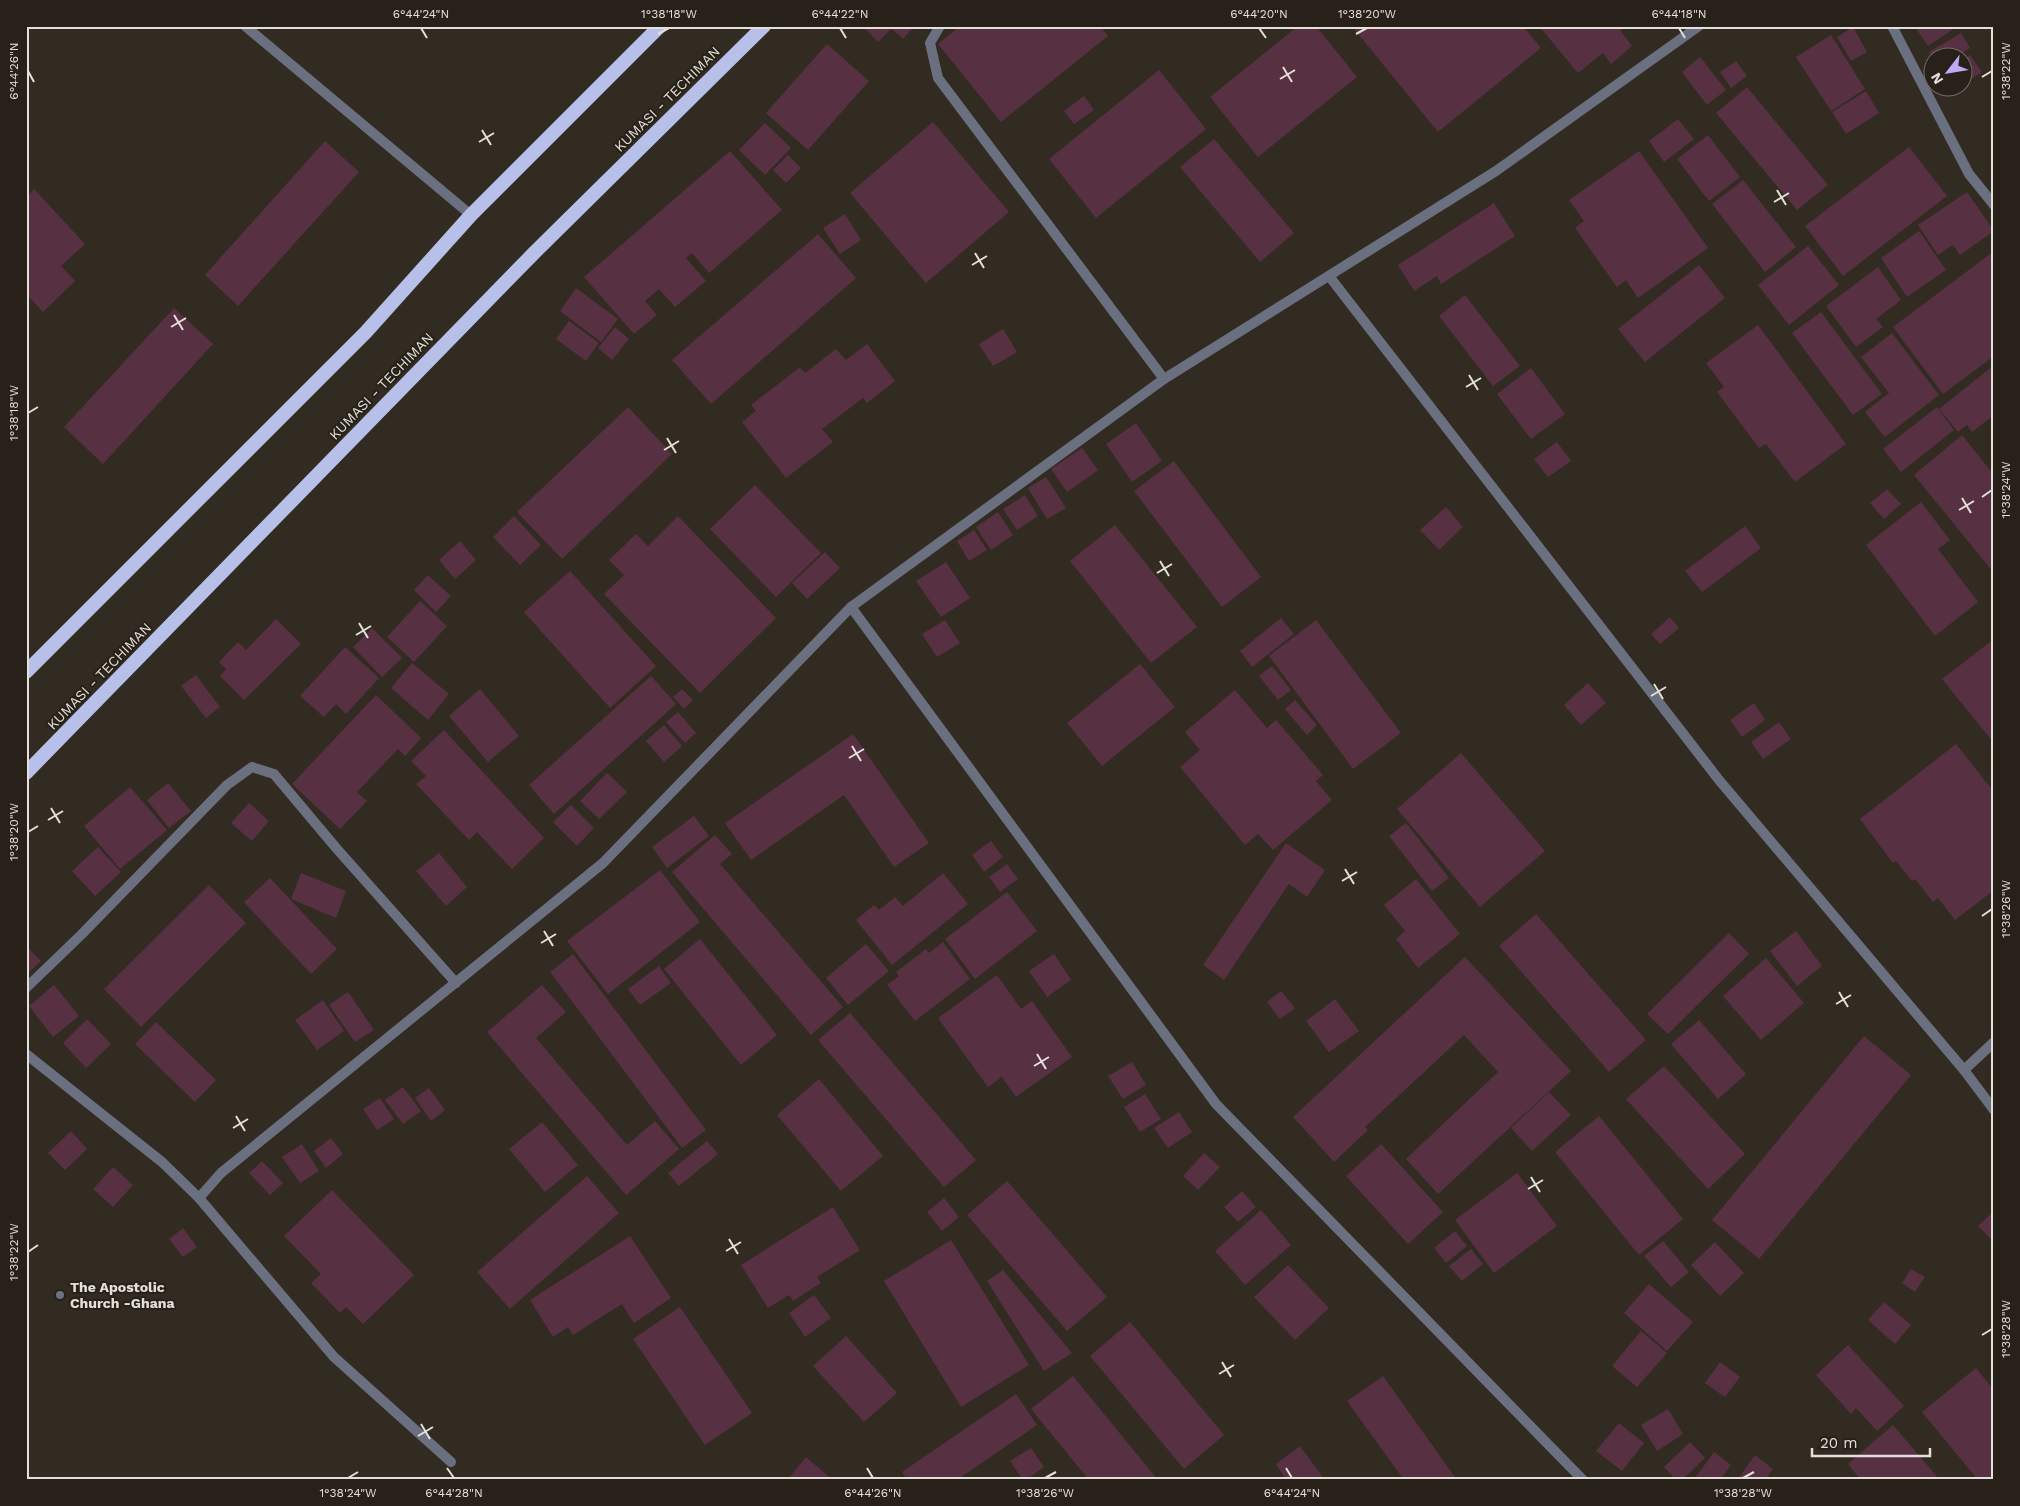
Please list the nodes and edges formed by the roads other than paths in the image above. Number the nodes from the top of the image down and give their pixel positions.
1 (245, 26) edge
2 (660, 26) edge
3 (764, 26) edge
4 (940, 26) edge
5 (1698, 26) edge
6 (1892, 26) edge
7 (1994, 205) edge
8 (471, 215) junction
9 (1329, 276) junction
10 (1164, 380) junction
11 (851, 607) junction
12 (26, 672) edge
13 (26, 773) edge
14 (456, 983) junction
15 (26, 988) edge
16 (1994, 1042) edge
17 (26, 1054) edge
18 (1964, 1070) junction
19 (1994, 1110) edge
20 (199, 1198) junction
21 (451, 1462) dead end
22 (1583, 1480) edge

1 - 8 street
2 - 8 highway
3 - 13 highway, KUMASI - TECHIMAN
4 - 10 street
5 - 9 street
6 - 7 street
8 - 12 highway
9 - 10 street
9 - 18 street
10 - 11 street
11 - 14 street
11 - 22 street
14 - 15 street
14 - 20 street
16 - 18 street
17 - 20 street
18 - 19 street
20 - 21 street

